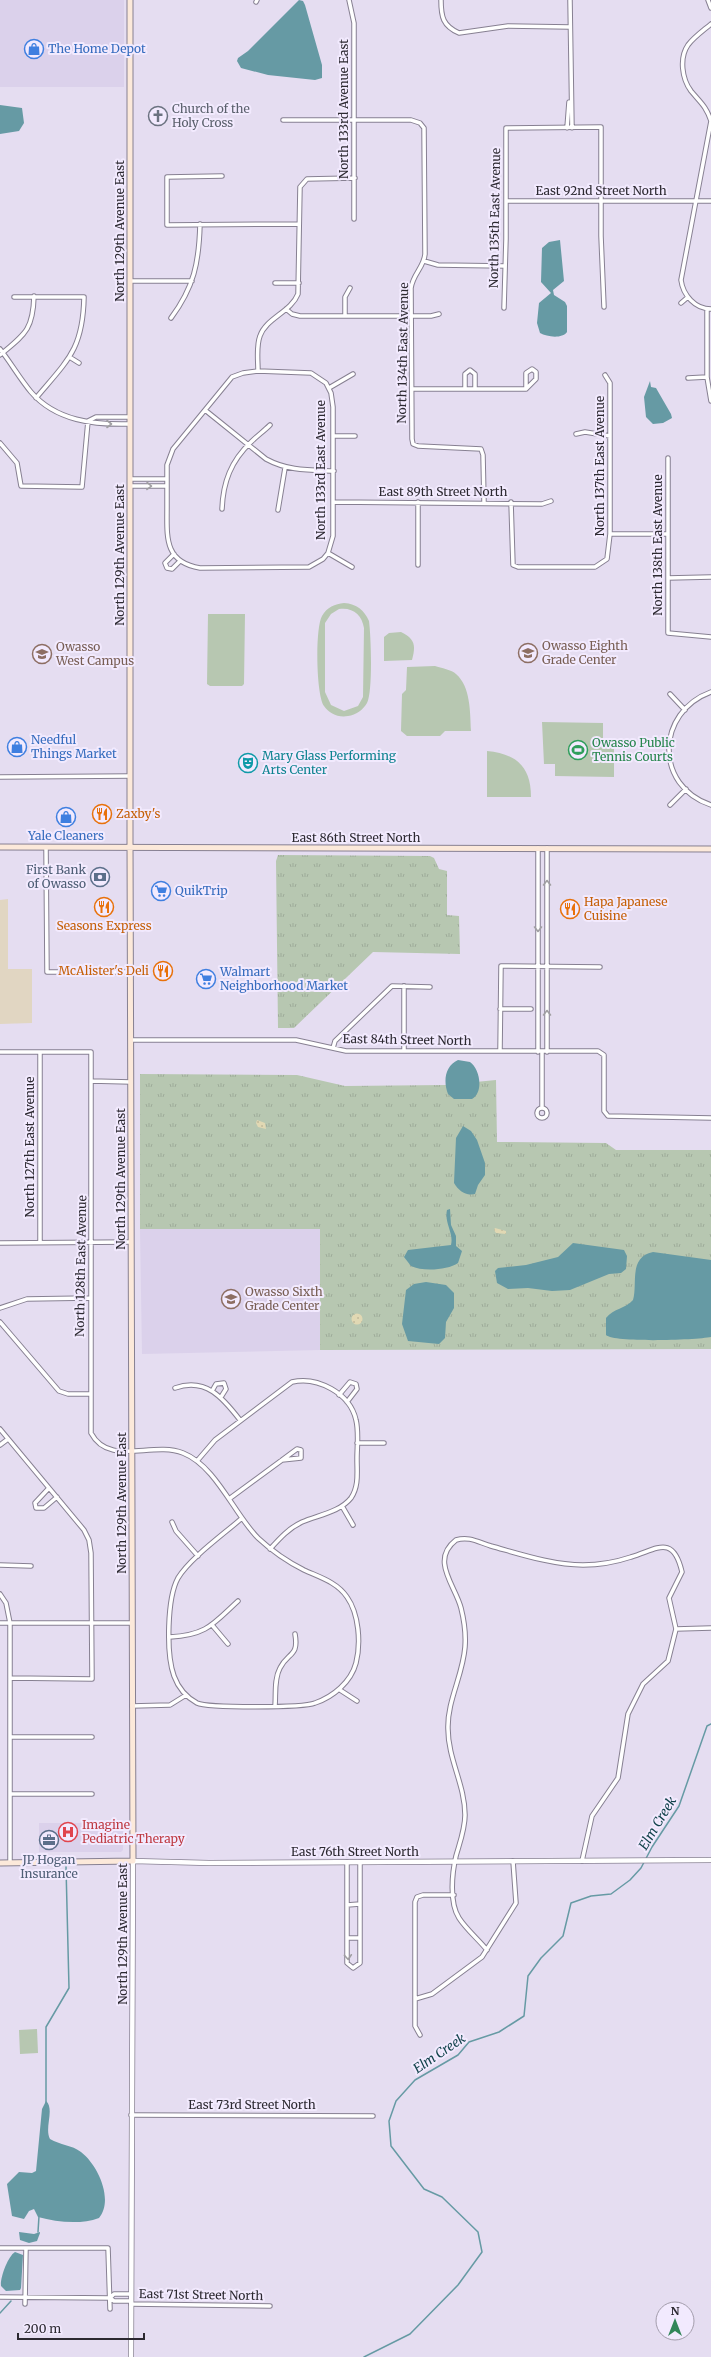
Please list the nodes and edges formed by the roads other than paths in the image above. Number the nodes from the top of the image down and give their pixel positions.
1 (130, 0) edge
2 (349, 0) edge
3 (441, 0) edge
4 (570, 0) edge
5 (708, 0) edge
6 (711, 8) edge
7 (711, 24) edge
8 (570, 27) junction
9 (570, 98) junction
10 (283, 120) dead end
11 (355, 120) junction
12 (711, 121) edge
13 (567, 128) junction
14 (572, 128) junction
15 (222, 176) dead end
16 (355, 178) junction
17 (507, 201) junction
18 (601, 201) junction
19 (696, 201) junction
20 (711, 201) edge
21 (354, 220) dead end
22 (200, 224) junction
23 (299, 224) junction
24 (424, 261) junction
25 (505, 266) junction
26 (130, 281) junction
27 (192, 281) junction
28 (275, 283) dead end
29 (299, 283) junction
30 (350, 288) dead end
31 (34, 296) junction
32 (14, 297) dead end
33 (688, 297) junction
34 (681, 303) dead end
35 (604, 307) dead end
36 (504, 308) dead end
37 (286, 309) junction
38 (709, 309) edge
39 (439, 314) dead end
40 (345, 316) junction
41 (412, 316) junction
42 (171, 318) dead end
43 (1, 352) edge
44 (71, 358) junction
45 (78, 363) dead end
46 (258, 371) junction
47 (353, 374) dead end
48 (605, 374) dead end
49 (707, 377) junction
50 (688, 378) dead end
51 (330, 388) junction
52 (412, 389) junction
53 (465, 389) junction
54 (475, 389) junction
55 (526, 389) junction
56 (36, 398) junction
57 (711, 401) edge
58 (205, 410) junction
59 (130, 417) junction
60 (88, 421) junction
61 (130, 424) junction
62 (270, 425) dead end
63 (576, 434) dead end
64 (333, 436) junction
65 (355, 436) dead end
66 (610, 436) junction
67 (0, 443) edge
68 (248, 445) junction
69 (668, 458) dead end
70 (285, 468) junction
71 (334, 470) junction
72 (130, 479) junction
73 (167, 479) junction
74 (130, 486) junction
75 (167, 486) junction
76 (551, 501) dead end
77 (334, 502) junction
78 (418, 502) junction
79 (484, 502) junction
80 (511, 502) junction
81 (222, 509) dead end
82 (278, 510) dead end
83 (610, 534) junction
84 (667, 534) junction
85 (328, 553) junction
86 (174, 554) junction
87 (179, 560) junction
88 (418, 565) dead end
89 (352, 567) dead end
90 (711, 577) edge
91 (668, 578) junction
92 (711, 638) edge
93 (711, 692) edge
94 (670, 694) dead end
95 (685, 710) junction
96 (130, 776) junction
97 (0, 777) edge
98 (686, 789) junction
99 (670, 805) dead end
100 (711, 805) edge
101 (0, 847) edge
102 (46, 847) junction
103 (130, 848) junction
104 (538, 848) junction
105 (547, 848) junction
106 (711, 849) edge
107 (538, 966) junction
108 (547, 966) junction
109 (600, 967) dead end
110 (130, 972) junction
111 (404, 986) junction
112 (430, 987) dead end
113 (500, 1009) junction
114 (532, 1009) dead end
115 (131, 1040) junction
116 (333, 1048) junction
117 (404, 1051) junction
118 (500, 1051) junction
119 (0, 1052) edge
120 (40, 1052) junction
121 (542, 1052) junction
122 (91, 1081) junction
123 (131, 1082) junction
124 (542, 1108) dead end
125 (711, 1118) edge
126 (0, 1242) edge
127 (40, 1242) junction
128 (92, 1242) junction
129 (131, 1242) junction
130 (90, 1298) junction
131 (0, 1308) edge
132 (0, 1322) edge
133 (175, 1388) dead end
134 (212, 1392) junction
135 (90, 1394) junction
136 (339, 1395) junction
137 (221, 1397) junction
138 (347, 1402) junction
139 (240, 1420) junction
140 (0, 1430) edge
141 (8, 1439) junction
142 (357, 1443) junction
143 (384, 1443) dead end
144 (0, 1445) edge
145 (132, 1450) junction
146 (282, 1460) junction
147 (197, 1461) junction
148 (49, 1488) junction
149 (56, 1497) junction
150 (229, 1499) junction
151 (342, 1506) junction
152 (242, 1518) junction
153 (172, 1522) dead end
154 (353, 1524) dead end
155 (270, 1549) junction
156 (198, 1556) junction
157 (0, 1565) edge
158 (31, 1566) dead end
159 (0, 1594) edge
160 (238, 1601) dead end
161 (0, 1623) edge
162 (10, 1623) junction
163 (91, 1623) junction
164 (132, 1623) junction
165 (212, 1625) junction
166 (711, 1628) edge
167 (676, 1629) junction
168 (295, 1634) dead end
169 (170, 1636) junction
170 (228, 1644) dead end
171 (10, 1678) junction
172 (340, 1690) junction
173 (186, 1695) junction
174 (357, 1701) dead end
175 (132, 1706) junction
176 (275, 1706) junction
177 (10, 1737) junction
178 (92, 1737) dead end
179 (10, 1794) junction
180 (92, 1794) dead end
181 (711, 1860) edge
182 (133, 1861) junction
183 (513, 1861) junction
184 (582, 1861) junction
185 (347, 1862) junction
186 (360, 1862) junction
187 (455, 1862) junction
188 (0, 1863) edge
189 (10, 1863) junction
190 (454, 1895) junction
191 (347, 1904) junction
192 (360, 1904) junction
193 (347, 1938) junction
194 (360, 1938) junction
195 (487, 1950) junction
196 (415, 1999) junction
197 (420, 2035) dead end
198 (131, 2115) junction
199 (373, 2116) dead end
200 (0, 2248) edge
201 (26, 2248) junction
202 (131, 2294) junction
203 (0, 2297) edge
204 (26, 2297) junction
205 (110, 2298) junction
206 (131, 2302) junction
207 (25, 2304) dead end
208 (270, 2306) dead end
209 (110, 2309) dead end
210 (131, 2357) edge

1 - 26 main road, North 129th Avenue East
2 - 11 street, North 133rd Avenue East
3 - 8 street
4 - 8 street
5 - 6 street
7 - 12 street
8 - 9 street
9 - 13 street
9 - 14 street
10 - 11 street
11 - 16 street, North 133rd Avenue East
11 - 24 street
12 - 19 street
13 - 14 street
13 - 17 street, North 135th East Avenue
14 - 18 street
15 - 22 street
16 - 21 street, North 133rd Avenue East
16 - 23 street
17 - 18 street, East 92nd Street North
17 - 25 street, North 135th East Avenue
18 - 19 street, East 92nd Street North
18 - 35 street
19 - 20 street, East 92nd Street North
19 - 33 street
22 - 23 street
22 - 27 street
23 - 29 street
24 - 25 street
24 - 41 street, North 134th East Avenue
25 - 36 street, North 135th East Avenue
26 - 27 street
26 - 59 main road, North 129th Avenue East
27 - 42 street
28 - 29 street
29 - 37 street
30 - 40 street
31 - 32 street
31 - 43 street
31 - 44 street
33 - 34 street
33 - 38 street
37 - 40 street
37 - 46 street
38 - 49 street
39 - 41 street
40 - 41 street
41 - 52 street, North 134th East Avenue
43 - 56 street
44 - 45 street
44 - 56 street
46 - 51 street
46 - 58 street
47 - 51 street
48 - 66 street, North 137th East Avenue
49 - 50 street
49 - 57 street
51 - 64 street, North 133rd East Avenue
52 - 53 street
52 - 79 street, North 134th East Avenue
53 - 54 street
53 - 54 street
54 - 55 street
55 - 55 street
56 - 60 street
58 - 68 street
58 - 73 street
59 - 60 street
59 - 61 main road, North 129th Avenue East
60 -> 61 street
60 - 67 street
61 - 72 main road, North 129th Avenue East
62 - 68 street
63 - 66 street
64 - 65 street
64 - 71 street, North 133rd East Avenue
66 - 83 street, North 137th East Avenue
68 - 70 street
68 - 81 street
69 - 84 street, North 138th East Avenue
70 - 71 street
70 - 82 street
71 - 77 street, North 133rd East Avenue
72 - 73 street
72 - 74 main road, North 129th Avenue East
73 - 75 street
74 -> 75 street
74 - 96 main road, North 129th Avenue East
75 - 86 street
76 - 80 street, East 89th Street North
77 - 78 street, East 89th Street North
77 - 85 street, North 133rd East Avenue
78 - 79 street, East 89th Street North
78 - 88 street
79 - 80 street, East 89th Street North
80 - 83 street, North 137th East Avenue
83 - 84 street
84 - 91 street, North 138th East Avenue
85 - 87 street
85 - 89 street
86 - 87 street
86 - 87 street
90 - 91 street
91 - 92 street, North 138th East Avenue
93 - 95 street
94 - 95 street
95 - 98 street
96 - 97 street
96 - 103 main road, North 129th Avenue East
98 - 99 street
98 - 100 street
101 - 102 main road, East 86th Street North
102 - 103 main road, East 86th Street North
102 - 110 street
103 - 104 main road, East 86th Street North
103 - 110 main road, North 129th Avenue East
104 - 105 main road, East 86th Street North
104 -> 107 street
105 - 106 main road, East 86th Street North
108 -> 105 street
107 - 108 street
107 - 113 street
107 - 121 street
108 - 109 street
121 -> 108 street
110 - 115 main road, North 129th Avenue East
111 - 112 street
111 - 116 street
111 - 117 street
113 - 114 street
113 - 118 street
115 - 116 street, East 84th Street North
115 - 123 main road, North 129th Avenue East
116 - 117 street, East 84th Street North
117 - 118 street, East 84th Street North
118 - 121 street, East 84th Street North
119 - 120 street
120 - 122 street, North 128th East Avenue
120 - 127 street, North 127th East Avenue
121 - 124 street
121 - 125 street, East 84th Street North
122 - 123 street
122 - 128 street, North 128th East Avenue
123 - 129 main road, North 129th Avenue East
126 - 127 street
127 - 128 street
128 - 129 street
128 - 130 street, North 128th East Avenue
129 - 145 main road, North 129th Avenue East
130 - 131 street
130 - 135 street, North 128th East Avenue
132 - 135 street
133 - 134 street
134 - 137 street
134 - 137 street
135 - 145 street, North 128th East Avenue
136 - 138 street
136 - 138 street
136 - 139 street
137 - 139 street
138 - 142 street
139 - 147 street
140 - 141 street
141 - 144 street
141 - 148 street
142 - 143 street
142 - 151 street
145 - 147 street, North 128th East Avenue
145 - 164 main road, North 129th Avenue East
146 - 146 street
146 - 150 street
147 - 150 street
148 - 149 street
148 - 149 street
149 - 163 street
150 - 152 street
151 - 154 street
151 - 155 street
152 - 155 street
152 - 156 street
153 - 156 street
155 - 172 street
156 - 169 street
157 - 158 street
159 - 162 street
160 - 165 street
161 - 162 street
162 - 163 street
162 - 171 street
163 - 164 street
163 - 171 street
164 - 175 main road, North 129th Avenue East
165 - 169 street
165 - 170 street
166 - 167 street
167 - 184 street
167 - 187 street
168 - 176 street
169 - 173 street
171 - 177 street
172 - 174 street
172 - 176 street
173 - 175 street
173 - 176 street
175 - 182 main road, North 129th Avenue East
177 - 178 street
177 - 179 street
179 - 180 street
179 - 189 street
181 - 184 street, East 76th Street North
182 - 185 street, East 76th Street North
182 - 189 main road, East 76th Street North
182 - 198 street, North 129th Avenue East
183 - 184 street, East 76th Street North
183 - 187 street, East 76th Street North
183 - 195 street
185 - 186 street, East 76th Street North
185 - 191 street
186 - 187 street, East 76th Street North
186 - 192 street
187 - 190 street
188 - 189 main road, East 76th Street North
190 - 195 street
190 - 196 street
191 - 192 street
191 - 193 street
192 - 194 street
193 - 194 street
193 -> 194 street
195 - 196 street
196 - 197 street
198 - 199 street, East 73rd Street North
198 - 202 street, North 129th Avenue East
200 - 201 street
201 - 204 street
201 - 205 street
202 - 205 street
202 - 206 street, North 129th Avenue East
203 - 204 street
204 - 205 street
204 - 207 street
205 - 206 street, East 71st Street North
205 - 209 street
206 - 208 street, East 71st Street North
206 - 210 street, North 129th Avenue East

